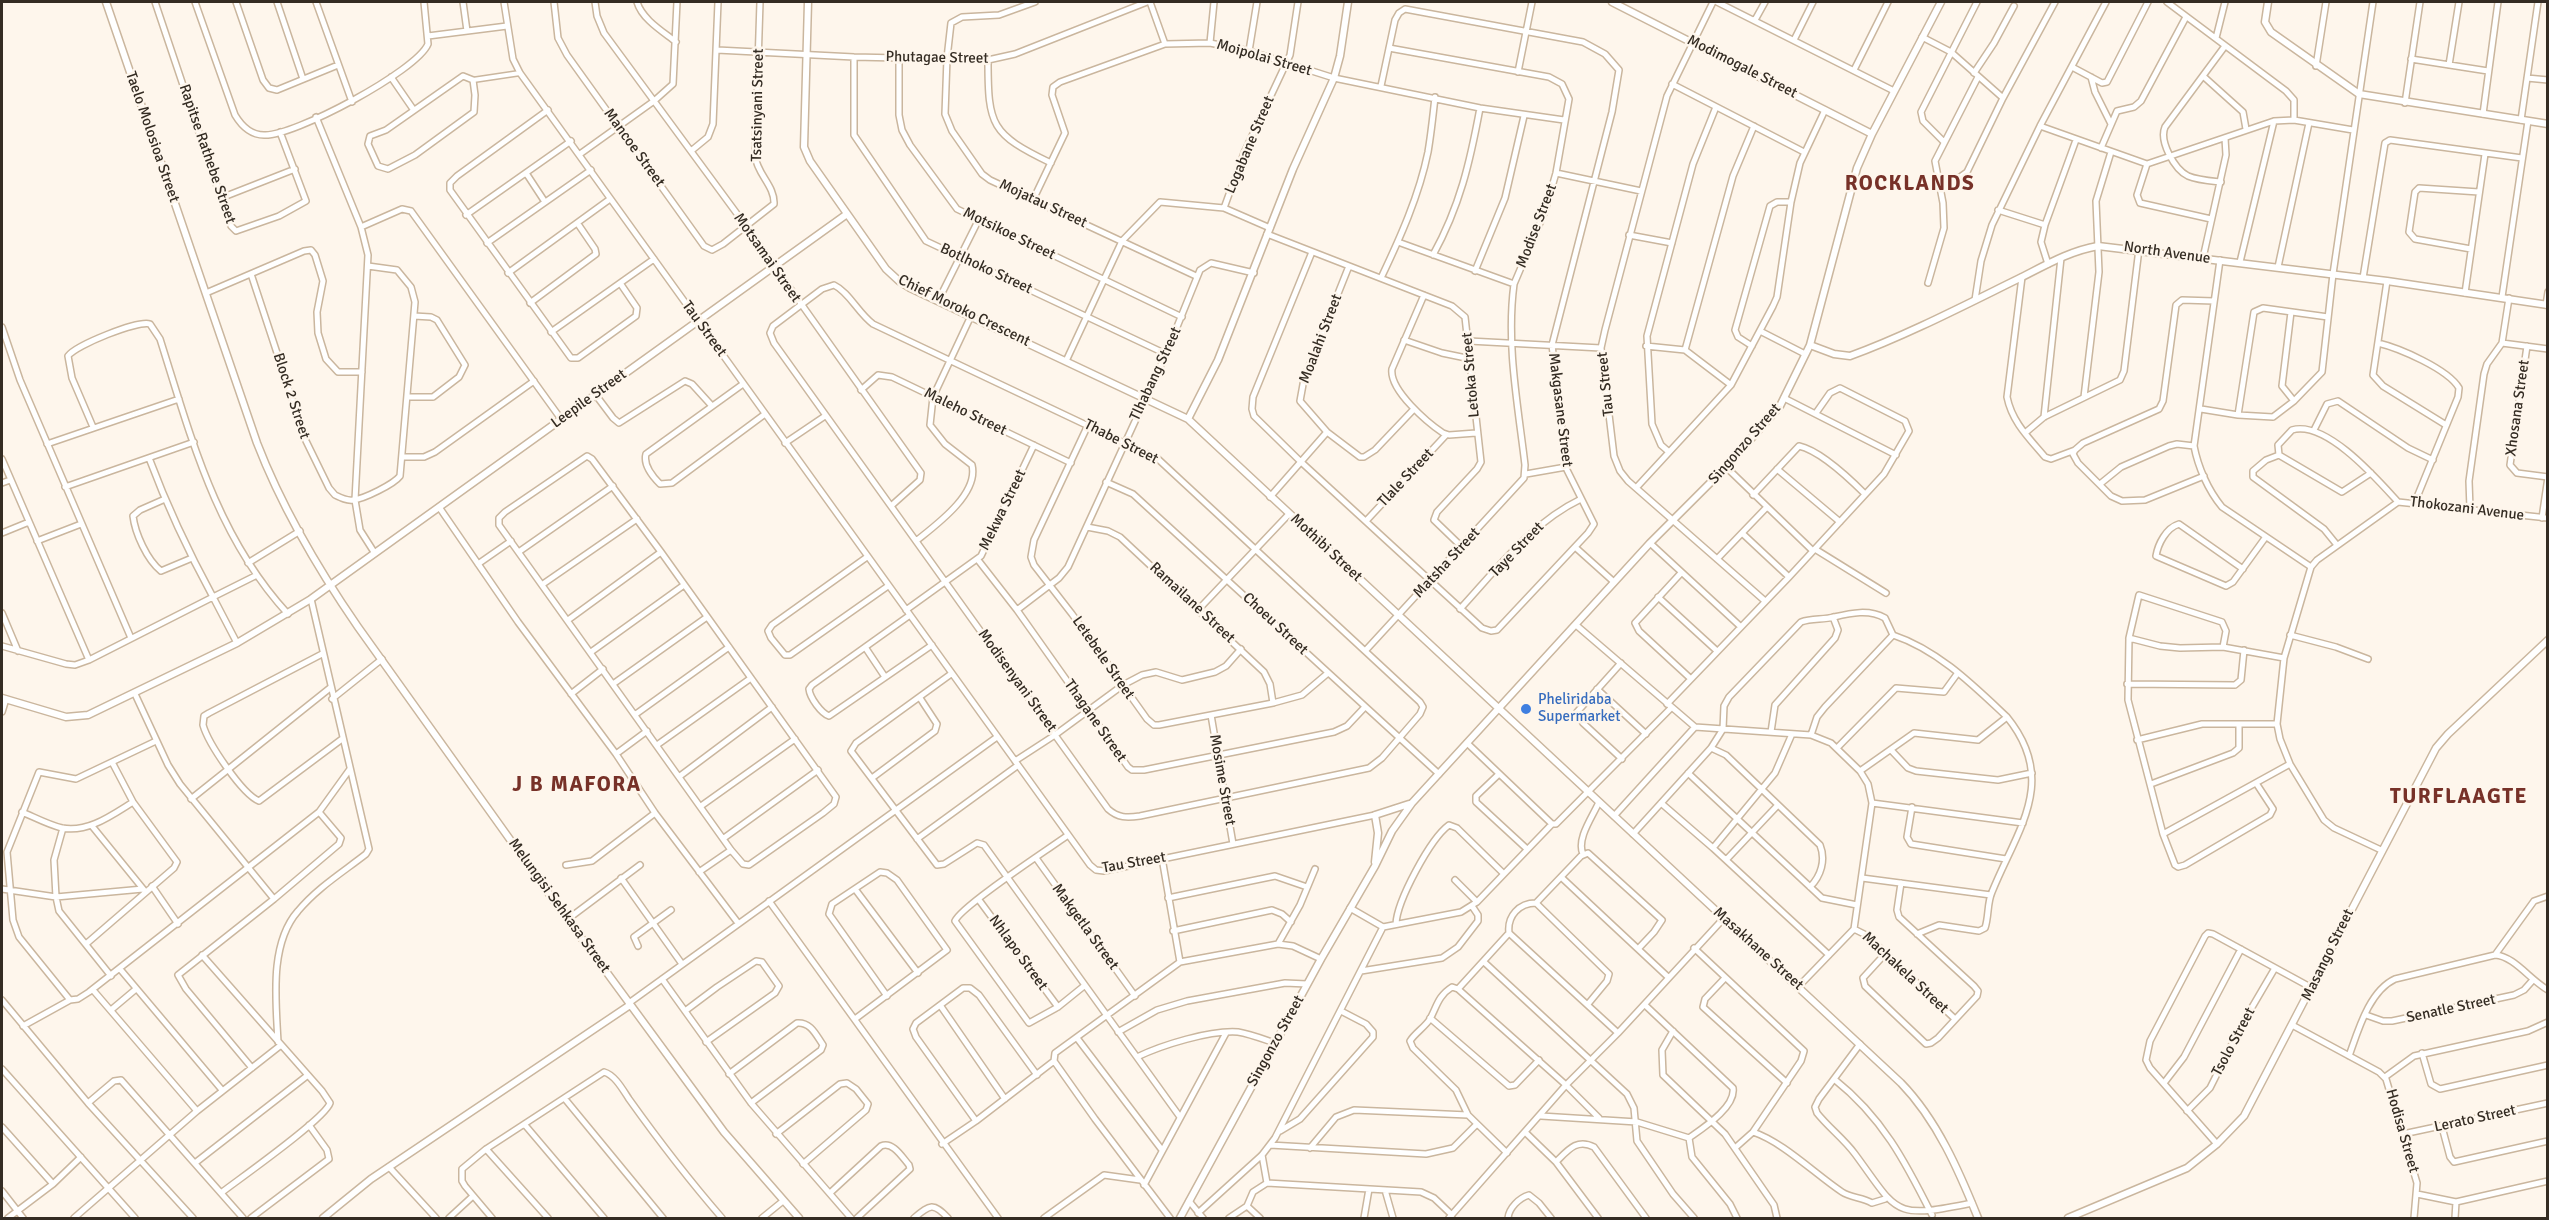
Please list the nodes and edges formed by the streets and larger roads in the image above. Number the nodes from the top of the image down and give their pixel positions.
1 (106, 2) edge
2 (154, 2) edge
3 (195, 2) edge
4 (236, 2) edge
5 (277, 2) edge
6 (316, 2) edge
7 (424, 2) edge
8 (463, 2) edge
9 (504, 2) edge
10 (554, 2) edge
11 (596, 2) edge
12 (637, 2) edge
13 (677, 2) edge
14 (718, 2) edge
15 (760, 2) edge
16 (808, 2) edge
17 (1035, 2) edge
18 (1149, 2) edge
19 (1214, 2) edge
20 (1257, 2) edge
21 (1298, 2) edge
22 (1348, 2) edge
23 (1532, 2) edge
24 (1612, 2) edge
25 (1715, 2) edge
26 (1764, 2) edge
27 (1813, 2) edge
28 (1888, 2) edge
29 (1941, 2) edge
30 (1977, 2) edge
31 (2055, 2) edge
32 (2106, 2) edge
33 (2148, 2) edge
34 (2167, 2) edge
35 (2225, 2) edge
36 (2268, 2) edge
37 (2326, 2) edge
38 (2373, 2) edge
39 (2420, 2) edge
40 (2459, 2) edge
41 (2498, 2) edge
42 (2538, 2) edge
43 (2014, 6) dead end
44 (2186, 16) junction
45 (1755, 20) junction
46 (507, 26) junction
47 (1527, 30) junction
48 (467, 31) junction
49 (428, 36) junction
50 (1923, 37) junction
51 (2216, 38) junction
52 (1794, 40) junction
53 (676, 42) junction
54 (1693, 42) junction
55 (1210, 43) junction
56 (1165, 44) junction
57 (2225, 46) junction
58 (1389, 48) junction
59 (717, 50) junction
60 (1249, 51) junction
61 (759, 52) junction
62 (1951, 52) junction
63 (806, 55) junction
64 (854, 57) junction
65 (899, 57) junction
66 (947, 58) junction
67 (2411, 59) junction
68 (988, 60) junction
69 (1286, 63) junction
70 (338, 64) junction
71 (2449, 65) junction
72 (2316, 66) junction
73 (2072, 67) junction
74 (1854, 70) junction
75 (2488, 71) junction
76 (1518, 72) junction
77 (520, 73) junction
78 (1976, 75) junction
79 (2203, 76) junction
80 (391, 77) junction
81 (1334, 78) junction
82 (2091, 78) junction
83 (2527, 78) junction
84 (303, 79) junction
85 (472, 80) junction
86 (2547, 80) edge
87 (1672, 84) junction
88 (1381, 86) junction
89 (1894, 91) junction
90 (2359, 94) junction
91 (1436, 97) junction
92 (2003, 98) junction
93 (654, 101) junction
94 (352, 102) junction
95 (2405, 103) junction
96 (1716, 106) junction
97 (1480, 108) junction
98 (413, 109) junction
99 (548, 110) junction
100 (1825, 110) junction
101 (2483, 114) junction
102 (1524, 116) junction
103 (316, 117) junction
104 (1564, 120) junction
105 (2294, 120) junction
106 (2274, 121) junction
107 (2525, 121) junction
108 (2309, 123) junction
109 (2111, 124) junction
110 (2547, 124) edge
111 (1754, 126) junction
112 (2040, 126) junction
113 (619, 127) junction
114 (2246, 129) junction
115 (2353, 130) junction
116 (280, 132) junction
117 (1872, 134) junction
118 (2225, 138) junction
119 (2076, 140) junction
120 (570, 141) junction
121 (1943, 141) junction
122 (2101, 148) junction
123 (691, 151) junction
124 (1804, 152) junction
125 (2111, 152) junction
126 (580, 154) junction
127 (2485, 154) junction
128 (2171, 156) junction
129 (2522, 158) junction
130 (1051, 163) junction
131 (2146, 164) junction
132 (295, 169) junction
133 (591, 170) junction
134 (526, 173) junction
135 (1557, 173) junction
136 (1595, 181) junction
137 (1939, 182) junction
138 (2221, 182) junction
139 (1641, 191) junction
140 (2479, 192) junction
141 (221, 198) junction
142 (610, 199) junction
143 (1033, 200) junction
144 (545, 202) junction
145 (1791, 202) junction
146 (1224, 208) junction
147 (1998, 210) junction
148 (847, 213) junction
149 (466, 214) junction
150 (978, 219) junction
151 (2211, 219) junction
152 (578, 224) junction
153 (2045, 225) junction
154 (746, 226) junction
155 (361, 227) junction
156 (1268, 231) junction
157 (1629, 235) junction
158 (1122, 242) junction
159 (1398, 242) junction
160 (487, 243) junction
161 (1672, 243) junction
162 (2098, 246) junction
163 (2139, 249) junction
164 (2471, 249) junction
165 (1312, 252) junction
166 (1433, 255) junction
167 (959, 257) junction
168 (2061, 258) junction
169 (2203, 258) junction
170 (654, 259) junction
171 (2220, 260) junction
172 (2240, 262) junction
173 (2048, 264) junction
174 (368, 266) junction
175 (774, 266) junction
176 (1349, 266) junction
177 (2278, 267) junction
178 (1475, 271) junction
179 (508, 273) junction
180 (1254, 273) junction
181 (251, 274) junction
182 (2333, 274) junction
183 (1196, 276) junction
184 (2022, 277) junction
185 (1381, 278) junction
186 (2363, 278) junction
187 (1105, 280) junction
188 (2387, 281) junction
189 (1928, 283) dead end
190 (620, 284) junction
191 (1514, 284) junction
192 (2547, 292) edge
193 (206, 293) junction
194 (2465, 293) junction
195 (1424, 295) junction
196 (2506, 298) junction
197 (1975, 300) junction
198 (938, 301) junction
199 (2214, 301) junction
200 (530, 303) junction
201 (2547, 305) edge
202 (800, 306) junction
203 (2291, 312) junction
204 (414, 316) junction
205 (971, 316) junction
206 (1088, 316) junction
207 (1182, 317) junction
208 (2328, 317) junction
209 (698, 320) junction
210 (2, 327) edge
211 (1760, 331) junction
212 (551, 332) junction
213 (1404, 339) junction
214 (1469, 341) junction
215 (2378, 343) junction
216 (2502, 343) junction
217 (1511, 344) junction
218 (1552, 345) junction
219 (1810, 345) junction
220 (1646, 346) junction
221 (1752, 346) junction
222 (2527, 346) junction
223 (1601, 348) junction
224 (2547, 349) edge
225 (1685, 350) junction
226 (1166, 354) junction
227 (1805, 354) junction
228 (1471, 359) junction
229 (952, 360) junction
230 (1066, 361) junction
231 (362, 372) junction
232 (534, 381) junction
233 (743, 384) junction
234 (1731, 385) junction
235 (861, 390) junction
236 (595, 394) junction
237 (407, 397) junction
238 (933, 397) junction
239 (2084, 397) junction
240 (1145, 398) junction
241 (1784, 398) junction
242 (179, 399) junction
243 (2294, 401) junction
244 (712, 406) junction
245 (1414, 409) junction
246 (2201, 409) junction
247 (1816, 413) junction
248 (765, 414) junction
249 (2238, 415) junction
250 (825, 416) junction
251 (2044, 417) junction
252 (561, 419) junction
253 (1188, 419) junction
254 (1088, 425) junction
255 (2446, 425) junction
256 (93, 427) junction
257 (2314, 430) junction
258 (1327, 432) junction
259 (1476, 433) junction
260 (2025, 433) junction
261 (1446, 435) junction
262 (1124, 441) junction
263 (194, 442) junction
264 (785, 443) junction
265 (47, 444) junction
266 (1034, 445) junction
267 (2194, 446) junction
268 (2075, 450) junction
269 (1669, 452) junction
270 (1896, 455) junction
271 (2279, 455) junction
272 (402, 457) junction
273 (149, 458) junction
274 (2, 459) edge
275 (2433, 460) junction
276 (1300, 461) junction
277 (1071, 463) junction
278 (1566, 467) junction
279 (1726, 467) junction
280 (1777, 470) junction
281 (2371, 472) junction
282 (1526, 474) junction
283 (2204, 476) junction
284 (2547, 477) edge
285 (10, 480) junction
286 (1106, 482) junction
287 (2, 483) edge
288 (2100, 484) junction
289 (613, 486) junction
290 (65, 487) junction
291 (1636, 488) junction
292 (1864, 494) junction
293 (1753, 495) junction
294 (1270, 497) junction
295 (165, 499) junction
296 (1581, 499) junction
297 (355, 500) junction
298 (2398, 502) junction
299 (2415, 502) junction
300 (891, 506) junction
301 (439, 507) junction
302 (1766, 508) junction
303 (2470, 509) junction
304 (1289, 514) junction
305 (2545, 518) edge
306 (637, 519) junction
307 (1366, 521) junction
308 (29, 522) junction
309 (1673, 522) junction
310 (1840, 522) junction
311 (81, 524) junction
312 (1087, 527) junction
313 (300, 531) junction
314 (2, 533) edge
315 (1743, 534) junction
316 (2265, 538) junction
317 (37, 541) junction
318 (511, 541) junction
319 (916, 541) junction
320 (1650, 543) junction
321 (2337, 545) junction
322 (1575, 547) junction
323 (1462, 548) junction
324 (1256, 549) junction
325 (1814, 550) junction
326 (520, 551) junction
327 (374, 552) junction
328 (661, 552) junction
329 (867, 557) junction
330 (192, 558) junction
331 (1717, 558) junction
332 (978, 560) junction
333 (248, 563) junction
334 (478, 564) junction
335 (2311, 567) junction
336 (2242, 569) junction
337 (1681, 573) junction
338 (255, 576) junction
339 (1790, 577) junction
340 (1228, 580) junction
341 (1431, 581) junction
342 (1614, 582) junction
343 (946, 583) junction
344 (330, 584) junction
345 (543, 584) junction
346 (684, 585) junction
347 (1050, 585) junction
348 (888, 586) junction
349 (1886, 593) dead end
350 (213, 597) junction
351 (1658, 597) junction
352 (311, 599) junction
353 (1765, 601) junction
354 (1460, 609) junction
355 (1017, 610) junction
356 (1198, 610) junction
357 (2, 613) edge
358 (908, 613) junction
359 (288, 614) junction
360 (1398, 615) junction
361 (707, 617) junction
362 (1833, 617) junction
363 (568, 620) junction
364 (1576, 625) junction
365 (1741, 627) junction
366 (1893, 635) junction
367 (2290, 635) junction
368 (130, 638) junction
369 (2130, 638) junction
370 (2547, 640) edge
371 (237, 643) junction
372 (932, 645) junction
373 (2, 646) edge
374 (729, 647) junction
375 (865, 647) junction
376 (2223, 647) junction
377 (1241, 649) junction
378 (1366, 650) junction
379 (2244, 650) junction
380 (18, 651) junction
381 (1717, 651) junction
382 (591, 652) junction
383 (322, 654) junction
384 (2284, 658) junction
385 (382, 659) junction
386 (2368, 659) dead end
387 (89, 660) junction
388 (1621, 663) junction
389 (603, 669) junction
390 (1328, 673) junction
391 (951, 674) junction
392 (1957, 674) junction
393 (885, 677) junction
394 (751, 678) junction
395 (1690, 679) junction
396 (613, 684) junction
397 (2127, 684) junction
398 (1123, 685) junction
399 (330, 688) junction
400 (1597, 689) junction
401 (135, 694) junction
402 (571, 694) junction
403 (4, 698) edge
404 (920, 698) junction
405 (332, 699) junction
406 (1273, 703) junction
407 (1669, 706) junction
408 (772, 707) junction
409 (1364, 708) junction
410 (1500, 709) junction
411 (1088, 710) junction
412 (2, 712) edge
413 (636, 714) junction
414 (1211, 715) junction
415 (2007, 717) junction
416 (2239, 724) junction
417 (2277, 724) junction
418 (1695, 727) junction
419 (1723, 729) junction
420 (647, 731) junction
421 (1770, 732) junction
422 (1646, 734) junction
423 (1792, 734) junction
424 (1055, 735) junction
425 (1811, 735) junction
426 (997, 737) junction
427 (1398, 738) junction
428 (342, 739) junction
429 (795, 739) junction
430 (2137, 740) junction
431 (156, 741) junction
432 (1467, 743) junction
433 (657, 745) junction
434 (1711, 748) junction
435 (1837, 748) junction
436 (1891, 750) junction
437 (616, 754) junction
438 (1218, 756) junction
439 (1622, 759) junction
440 (112, 762) junction
441 (1016, 763) junction
442 (2290, 764) junction
443 (229, 768) junction
444 (350, 769) junction
445 (818, 770) junction
446 (1860, 771) junction
447 (1688, 773) junction
448 (2032, 773) junction
449 (1439, 774) junction
450 (1499, 774) junction
451 (680, 776) junction
452 (872, 778) junction
453 (2256, 783) junction
454 (2151, 784) junction
455 (1763, 790) junction
456 (1589, 793) junction
457 (1227, 798) junction
458 (191, 799) junction
459 (133, 802) junction
460 (1412, 802) junction
461 (1599, 802) junction
462 (1661, 803) junction
463 (1872, 803) junction
464 (701, 806) junction
465 (1777, 806) junction
466 (1912, 807) junction
467 (896, 810) junction
468 (22, 812) junction
469 (319, 812) junction
470 (656, 813) junction
471 (1375, 815) junction
472 (1614, 816) junction
473 (1738, 820) junction
474 (2023, 823) junction
475 (1552, 824) junction
476 (92, 826) junction
477 (63, 828) junction
478 (1753, 832) junction
479 (1633, 834) junction
480 (2163, 834) junction
481 (1068, 835) junction
482 (724, 838) junction
483 (917, 839) junction
484 (1233, 844) junction
485 (1713, 848) junction
486 (731, 849) junction
487 (1527, 849) junction
488 (2381, 850) junction
489 (1583, 854) junction
490 (1036, 858) junction
491 (1162, 858) junction
492 (2006, 859) junction
493 (1726, 860) junction
494 (640, 865) dead end
495 (566, 866) dead end
496 (1375, 866) junction
497 (249, 869) junction
498 (1315, 869) dead end
499 (699, 872) junction
500 (1503, 873) junction
501 (1561, 877) junction
502 (1862, 878) junction
503 (621, 879) junction
504 (1006, 879) junction
505 (1455, 880) dead end
506 (1900, 883) junction
507 (152, 885) junction
508 (1307, 887) junction
509 (1810, 887) junction
510 (2, 889) edge
511 (855, 889) junction
512 (9, 891) junction
513 (144, 891) junction
514 (1990, 895) junction
515 (2547, 896) edge
516 (56, 897) junction
517 (1168, 898) junction
518 (274, 899) junction
519 (979, 900) junction
520 (768, 901) junction
521 (1536, 903) junction
522 (1475, 904) junction
523 (1857, 905) junction
524 (1350, 908) junction
525 (671, 910) dead end
526 (1724, 918) junction
527 (568, 920) junction
528 (1291, 922) junction
529 (653, 923) junction
530 (738, 923) junction
531 (178, 924) junction
532 (1396, 924) junction
533 (1383, 927) junction
534 (1854, 929) junction
535 (1173, 931) junction
536 (1509, 933) junction
537 (1917, 934) junction
538 (86, 944) junction
539 (1278, 944) junction
540 (638, 946) dead end
541 (1694, 948) junction
542 (1638, 949) junction
543 (2241, 949) junction
544 (1884, 954) junction
545 (202, 955) junction
546 (1829, 955) junction
547 (2495, 955) junction
548 (1321, 959) junction
549 (1180, 962) junction
550 (1484, 962) junction
551 (682, 964) junction
552 (2275, 968) junction
553 (120, 969) junction
554 (1361, 971) junction
555 (918, 973) junction
556 (111, 976) junction
557 (1668, 977) junction
558 (1725, 978) junction
559 (662, 980) junction
560 (2532, 981) junction
561 (1307, 984) junction
562 (1084, 986) junction
563 (1799, 986) junction
564 (1458, 988) junction
565 (2312, 988) junction
566 (136, 989) junction
567 (93, 990) junction
568 (2547, 990) edge
569 (887, 996) junction
570 (1135, 996) junction
571 (2, 1000) edge
572 (70, 1000) junction
573 (629, 1004) junction
574 (1588, 1004) junction
575 (940, 1005) junction
576 (1645, 1005) junction
577 (1058, 1007) junction
578 (111, 1010) junction
579 (685, 1011) junction
580 (1341, 1011) junction
581 (2366, 1015) junction
582 (1106, 1017) junction
583 (1430, 1018) junction
584 (855, 1019) junction
585 (1955, 1019) junction
586 (2547, 1022) edge
587 (2292, 1025) junction
588 (23, 1026) junction
589 (1118, 1032) junction
590 (1673, 1032) junction
591 (1226, 1033) junction
592 (1618, 1033) junction
593 (1077, 1038) junction
594 (706, 1042) junction
595 (1275, 1043) junction
596 (279, 1044) junction
597 (1860, 1044) junction
598 (2422, 1053) junction
599 (2349, 1056) junction
600 (1137, 1057) junction
601 (1539, 1060) junction
602 (1592, 1060) junction
603 (1054, 1061) junction
604 (2547, 1065) edge
605 (252, 1068) junction
606 (2, 1069) edge
607 (729, 1074) junction
608 (1037, 1074) junction
609 (308, 1075) junction
610 (2385, 1077) junction
611 (1834, 1079) junction
612 (1787, 1083) junction
613 (2164, 1083) junction
614 (1566, 1085) junction
615 (222, 1090) junction
616 (565, 1099) junction
617 (1005, 1099) junction
618 (88, 1103) junction
619 (751, 1103) junction
620 (2547, 1103) edge
621 (197, 1111) junction
622 (2187, 1111) junction
623 (1467, 1115) junction
624 (1541, 1116) junction
625 (1180, 1117) junction
626 (1599, 1118) junction
627 (976, 1121) junction
628 (1712, 1121) junction
629 (1637, 1122) junction
630 (309, 1125) junction
631 (525, 1125) junction
632 (1476, 1125) junction
633 (2, 1127) edge
634 (2442, 1127) junction
635 (1280, 1131) junction
636 (1753, 1132) junction
637 (1526, 1133) junction
638 (776, 1134) junction
639 (2403, 1134) junction
640 (170, 1135) junction
641 (1689, 1138) junction
642 (2547, 1141) edge
643 (942, 1144) junction
644 (1270, 1144) junction
645 (2217, 1144) junction
646 (1310, 1148) junction
647 (1735, 1148) junction
648 (486, 1149) junction
649 (1162, 1150) junction
650 (1507, 1153) junction
651 (1262, 1155) junction
652 (81, 1158) junction
653 (140, 1159) junction
654 (195, 1162) junction
655 (1556, 1162) junction
656 (803, 1164) junction
657 (389, 1167) junction
658 (2547, 1181) edge
659 (1142, 1182) junction
660 (1267, 1183) junction
661 (53, 1184) junction
662 (108, 1188) junction
663 (1368, 1189) junction
664 (1385, 1190) junction
665 (2, 1191) edge
666 (221, 1193) junction
667 (830, 1193) junction
668 (2417, 1194) junction
669 (473, 1197) junction
670 (1885, 1199) junction
671 (783, 1201) junction
672 (1189, 1201) junction
673 (2456, 1202) junction
674 (1972, 1203) junction
675 (1247, 1206) junction
676 (18, 1212) junction
677 (1932, 1215) junction
678 (1200, 1216) edge
679 (1451, 1217) edge
680 (8, 1218) edge
681 (23, 1218) edge
682 (74, 1218) edge
683 (134, 1218) edge
684 (193, 1218) edge
685 (243, 1218) edge
686 (251, 1218) edge
687 (323, 1218) edge
688 (436, 1218) edge
689 (449, 1218) edge
690 (492, 1218) edge
691 (548, 1218) edge
692 (604, 1218) edge
693 (663, 1218) edge
694 (722, 1218) edge
695 (762, 1218) edge
696 (799, 1218) edge
697 (851, 1218) edge
698 (857, 1218) edge
699 (915, 1218) edge
700 (948, 1218) edge
701 (998, 1218) edge
702 (1044, 1218) edge
703 (1170, 1218) edge
704 (1180, 1218) edge
705 (1229, 1218) edge
706 (1260, 1218) edge
707 (1364, 1218) edge
708 (1393, 1218) edge
709 (1508, 1218) edge
710 (1551, 1218) edge
711 (1598, 1218) edge
712 (1646, 1218) edge
713 (1694, 1218) edge
714 (1737, 1218) edge
715 (1777, 1218) edge
716 (1978, 1218) edge
717 (2068, 1218) edge
718 (2414, 1218) edge
719 (2455, 1218) edge

1 - 193 street, Taelo Molosioa Street
2 - 141 street, Rapitse Rathebe Street
3 - 116 street
4 - 84 street
5 - 84 street
6 - 70 street
7 - 49 street
8 - 48 street
9 - 46 street, Tau Street
10 - 113 street, Mancoe Street
11 - 93 street, Motsamai Street
12 - 53 street
13 - 53 street
14 - 59 street
15 - 61 street, Tsatsinyani Street
16 - 63 street, Chief Moroko Crescent
17 - 66 street, Mojatau Street
18 - 56 street
18 - 68 street, Phutagae Street
19 - 55 street
20 - 60 street
21 - 69 street, Logabane Street
22 - 81 street
23 - 47 street
24 - 54 street, Modimogale Street
25 - 45 street
25 - 54 street, Tau Street
26 - 45 street
27 - 52 street
28 - 74 street
29 - 50 street, Singonzo Street
30 - 62 street
31 - 92 street
32 - 73 street
33 - 82 street
34 - 44 street
35 - 51 street
36 - 72 street
37 - 72 street
38 - 90 street
39 - 67 street
40 - 71 street
41 - 75 street
42 - 83 street
43 - 78 street
44 - 51 street
44 - 109 street
45 - 52 street
46 - 48 street
46 - 77 street, Tau Street
47 - 58 street, Makgasane Street
47 - 76 street
47 - 136 street, Makgasane Street
48 - 49 street
49 - 80 street
50 - 62 street
50 - 89 street, Singonzo Street
51 - 57 street
52 - 74 street
53 - 93 street
54 - 87 street, Tau Street
54 - 100 street, Modimogale Street
55 - 56 street, Moipolai Street
55 - 60 street, Moipolai Street
56 - 130 street, Moipolai Street
57 - 79 street
57 - 105 street
58 - 76 street, Modise Street
58 - 88 street, Makgasane Street
59 - 61 street, Phutagae Street
59 - 123 street
60 - 69 street, Moipolai Street
61 - 63 street, Phutagae Street
61 - 154 street, Tsatsinyani Street
62 - 78 street
62 - 121 street
63 - 64 street, Phutagae Street
63 - 148 street, Chief Moroko Crescent
64 - 65 street, Phutagae Street
64 - 167 street, Botlhoko Street
65 - 66 street, Phutagae Street
65 - 150 street, Motsikoe Street
66 - 68 street, Phutagae Street
66 - 143 street, Mojatau Street
67 - 71 street
67 - 95 street
68 - 130 street
69 - 81 street, Moipolai Street
69 - 146 street, Logabane Street
70 - 84 street
70 - 94 street
71 - 75 street
72 - 90 street
73 - 82 street
73 - 112 street
74 - 89 street
75 - 101 street
76 - 104 street, Modise Street
77 - 85 street
77 - 99 street, Tau Street
78 - 92 street
78 - 121 street
79 - 114 street
79 - 128 street
80 - 94 street
80 - 98 street
81 - 88 street, Moipolai Street
81 - 156 street
82 - 109 street
83 - 86 street
83 - 107 street
85 - 98 street
85 - 98 street
87 - 96 street
87 - 139 street, Tau Street
88 - 91 street, Moipolai Street
89 - 117 street, Singonzo Street
90 - 95 street
90 - 115 street
91 - 97 street, Moipolai Street
91 - 159 street
92 - 137 street
93 - 113 street
93 - 123 street, Motsamai Street
94 - 103 street
95 - 101 street
96 - 111 street
96 - 161 street
97 - 102 street, Moipolai Street
97 - 166 street
99 - 120 street, Tau Street
99 - 149 street
100 - 117 street, Modimogale Street
100 - 124 street
101 - 107 street
102 - 104 street, Moipolai Street
102 - 178 street
103 - 116 street
103 - 155 street
104 - 135 street, Modise Street
105 - 106 street
105 - 108 street
106 - 114 street
106 - 172 street
107 - 110 street
107 - 129 street
108 - 115 street
108 - 177 street
109 - 122 street
111 - 124 street
111 - 225 street
112 - 119 street
112 - 147 street
113 - 126 street
113 - 154 street, Mancoe Street
114 - 118 street
115 - 182 street
116 - 132 street, Rapitse Rathebe Street
117 - 219 street, Singonzo Street
118 - 128 street
118 - 138 street
119 - 122 street
119 - 153 street
120 - 126 street, Tau Street
120 - 134 street
121 - 137 street
122 - 125 street
123 - 154 street, Motsamai Street
124 - 145 street
125 - 131 street
125 - 162 street
126 - 133 street, Tau Street
127 - 129 street
127 - 140 street
127 - 186 street
128 - 131 street
128 - 138 street
129 - 196 street
130 - 143 street, Moipolai Street
131 - 151 street
132 - 141 street
132 - 141 street, Rapitse Rathebe Street
133 - 142 street, Tau Street
133 - 144 street
134 - 144 street
134 - 149 street
135 - 136 street
135 - 191 street, Modise Street
136 - 139 street
136 - 218 street, Makgasane Street
137 - 189 street
138 - 151 street
139 - 157 street, Tau Street
140 - 164 street
140 - 164 street
142 - 152 street
142 - 170 street, Tau Street
143 - 158 street, Mojatau Street
144 - 160 street
145 - 211 street
145 - 221 street
146 - 156 street, Letoka Street
146 - 158 street, Logabane Street
147 - 153 street
147 - 197 street
148 - 175 street, Leepile Street
148 - 198 street, Chief Moroko Crescent
149 - 160 street
150 - 167 street
150 - 187 street, Motsikoe Street
151 - 169 street
152 - 179 street
152 - 200 street
153 - 173 street
154 - 175 street, Motsamai Street
155 - 174 street
155 - 232 street
156 - 165 street, Letoka Street
156 - 180 street
157 - 161 street
157 - 223 street, Tau Street
158 - 183 street, Mojatau Street
158 - 187 street
159 - 166 street
159 - 185 street
160 - 179 street
161 - 220 street
162 - 163 street, North Avenue
162 - 168 street, North Avenue
162 - 239 street
163 - 169 street, North Avenue
163 - 239 street
164 - 194 street
165 - 176 street, Letoka Street
165 - 276 street, Makgasane Street
166 - 178 street
167 - 198 street
167 - 206 street, Botlhoko Street
168 - 173 street, North Avenue
168 - 251 street
169 - 171 street, North Avenue
170 - 190 street
170 - 209 street, Tau Street
171 - 172 street, North Avenue
171 - 199 street
172 - 177 street, North Avenue
173 - 184 street, North Avenue
174 - 204 street
174 - 231 street
175 - 202 street, Motsamai Street
175 - 209 street, Leepile Street
176 - 185 street, Letoka Street
176 - 258 street, Moalahi Street
177 - 182 street, North Avenue
178 - 191 street
179 - 200 street
180 - 183 street
180 - 253 street
181 - 193 street
181 - 231 street
181 - 297 street, Block 2 Street
182 - 186 street, North Avenue
182 - 208 street
183 - 207 street, Tlhabang Street
184 - 197 street, North Avenue
184 - 260 street
185 - 195 street, Letoka Street
186 - 188 street, North Avenue
187 - 206 street
187 - 207 street, Motsikoe Street
188 - 194 street, North Avenue
188 - 215 street
190 - 212 street
190 - 212 street
191 - 217 street, Modise Street
192 - 201 street
193 - 313 street, Taelo Molosioa Street
194 - 196 street, North Avenue
195 - 213 street, Tlale Street
195 - 214 street, Letoka Street
196 - 201 street, North Avenue
196 - 216 street
197 - 219 street, North Avenue
198 - 205 street, Chief Moroko Crescent
199 - 246 street
199 - 268 street
200 - 212 street
202 - 229 street, Thabe Street
202 - 235 street, Motsamai Street
202 - 250 street, Modisenyani Street
203 - 208 street
203 - 243 street
203 - 249 street
204 - 237 street
204 - 237 street
205 - 229 street
205 - 230 street, Chief Moroko Crescent
206 - 226 street, Botlhoko Street
206 - 230 street
207 - 226 street, Tlhabang Street
208 - 243 street
209 - 233 street, Tau Street
209 - 236 street, Leepile Street
210 - 265 street
211 - 221 street
211 - 227 street
213 - 228 street
213 - 245 street, Tlale Street
214 - 217 street
214 - 228 street, Letoka Street
215 - 255 street
215 - 255 street
216 - 222 street
216 - 303 street
217 - 218 street
217 - 282 street, Modise Street
218 - 223 street
218 - 278 street, Makgasane Street
219 - 227 street, Singonzo Street
220 - 225 street
220 - 269 street
221 - 234 street
222 - 224 street
222 - 284 street, Xhosana Street
223 - 291 street, Tau Street
225 - 234 street
226 - 240 street, Tlhabang Street
227 - 241 street, Singonzo Street
228 - 259 street, Letoka Street
229 - 238 street
229 - 254 street, Thabe Street
230 - 240 street, Chief Moroko Crescent
231 - 297 street
232 - 252 street
232 - 272 street
233 - 244 street
233 - 248 street, Tau Street
234 - 269 street
235 - 238 street, Maleho Street
235 - 300 street, Motsamai Street
236 - 244 street
236 - 252 street, Leepile Street
237 - 272 street
238 - 266 street, Maleho Street
238 - 319 street
239 - 251 street
240 - 253 street, Mothibi Street
240 - 262 street, Tlhabang Street
241 - 247 street
241 - 279 street, Singonzo Street
242 - 256 street
242 - 256 street
242 - 263 street
243 - 249 street
244 - 248 street
245 - 258 street, Moalahi Street
245 - 261 street, Tlale Street
246 - 249 street
246 - 267 street
247 - 270 street
247 - 270 street
248 - 264 street, Tau Street
250 - 264 street
250 - 300 street, Modisenyani Street
251 - 260 street
252 - 301 street, Leepile Street
253 - 294 street, Mothibi Street
254 - 262 street, Thabe Street
254 - 277 street, Letebele Street
255 - 275 street
256 - 265 street
257 - 271 street
257 - 275 street
257 - 281 street
258 - 276 street
259 - 261 street, Tlale Street
259 - 323 street, Letoka Street
260 - 268 street
261 - 307 street, Tlale Street
262 - 286 street, Tlhabang Street
262 - 324 street, Thabe Street
263 - 273 street
263 - 333 street
264 - 329 street, Tau Street
265 - 290 street
266 - 277 street, Maleho Street
266 - 332 street, Mekwa Street
267 - 283 street
267 - 288 street
268 - 288 street
269 - 291 street
270 - 292 street
271 - 281 street
271 - 321 street
272 - 297 street
273 - 290 street
273 - 295 street
274 - 285 street
275 - 299 street
276 - 294 street
276 - 307 street, Makgasane Street
277 - 347 street, Letebele Street
278 - 282 street
278 - 296 street, Makgasane Street
279 - 293 street
279 - 309 street, Singonzo Street
280 - 292 street
280 - 293 street
280 - 310 street
281 - 298 street
282 - 323 street, Matsha Street
283 - 288 street
283 - 316 street
284 - 305 street
285 - 287 street
285 - 308 street
286 - 312 street, Tlhabang Street
286 - 340 street, Choeu Street
289 - 306 street
289 - 318 street
289 - 326 street
290 - 311 street
291 - 309 street, Tau Street
292 - 310 street
293 - 302 street
294 - 304 street, Mothibi Street
295 - 330 street
295 - 330 street
296 - 322 street, Makgasane Street
296 - 354 street, Taye Street
297 - 327 street
298 - 299 street, Thokozani Avenue
298 - 321 street, Thokozani Avenue
299 - 303 street, Thokozani Avenue
300 - 319 street, Modisenyani Street
301 - 327 street, Leepile Street
301 - 334 street
302 - 315 street
302 - 325 street
303 - 305 street, Thokozani Avenue
304 - 324 street
304 - 360 street, Mothibi Street
306 - 328 street
306 - 345 street
307 - 341 street, Makgasane Street
308 - 314 street
308 - 317 street
309 - 320 street, Singonzo Street
309 - 331 street, Tau Street
310 - 325 street
311 - 317 street
311 - 368 street
312 - 347 street, Tlhabang Street
312 - 356 street, Ramailane Street
313 - 333 street
313 - 344 street, Melungisi Sehkasa Street
315 - 331 street
315 - 339 street
316 - 335 street
316 - 336 street
317 - 387 street
318 - 326 street
318 - 334 street
319 - 343 street, Modisenyani Street
320 - 337 street
320 - 342 street, Singonzo Street
321 - 335 street, Thokozani Avenue
322 - 342 street
322 - 354 street, Makgasane Street
323 - 341 street, Matsha Street
324 - 340 street
324 - 378 street, Thabe Street
325 - 339 street
325 - 349 street
326 - 345 street
327 - 344 street, Leepile Street
328 - 346 street
328 - 363 street
329 - 348 street, Tau Street
329 - 348 street
330 - 350 street
331 - 353 street, Tau Street
332 - 343 street, Mekwa Street
332 - 355 street, Thagane Street
333 - 338 street
334 - 402 street
335 - 367 street
336 - 336 street
337 - 351 street
337 - 365 street
338 - 350 street
338 - 359 street
339 - 353 street
340 - 356 street
340 - 390 street, Choeu Street
341 - 354 street, Makgasane Street
341 - 360 street, Matsha Street
342 - 364 street, Singonzo Street
343 - 358 street, Mekwa Street
343 - 424 street, Modisenyani Street
344 - 352 street, Leepile Street
344 - 385 street, Melungisi Sehkasa Street
345 - 363 street
346 - 361 street
346 - 382 street
347 - 355 street, Tlhabang Street
347 - 398 street, Letebele Street
348 - 358 street, Tau Street
350 - 368 street
350 - 371 street
351 - 381 street
351 - 395 street
352 - 359 street, Leepile Street
352 - 383 street
353 - 365 street
355 - 411 street, Thagane Street
356 - 377 street, Ramailane Street
357 - 380 street
358 - 372 street, Tau Street
358 - 375 street, Mekwa Street
359 - 371 street, Leepile Street
360 - 378 street, Matsha Street
360 - 410 street, Mothibi Street
361 - 374 street
361 - 396 street
362 - 366 street
362 - 419 street
362 - 421 street
363 - 382 street
364 - 388 street
364 - 410 street, Singonzo Street
365 - 381 street
366 - 392 street
366 - 425 street
367 - 384 street
367 - 386 street
368 - 387 street
369 - 376 street
369 - 376 street
369 - 397 street
370 - 488 street, Masango Street
371 - 401 street, Leepile Street
372 - 391 street, Tau Street
372 - 393 street
373 - 380 street
374 - 394 street
374 - 413 street
375 - 393 street
375 - 393 street, Mekwa Street
376 - 379 street
377 - 398 street
377 - 406 street, Ramailane Street
378 - 427 street, Thabe Street
379 - 384 street
379 - 397 street
380 - 387 street
381 - 395 street
382 - 389 street
383 - 399 street
383 - 443 street
384 - 417 street
385 - 405 street
385 - 527 street, Melungisi Sehkasa Street
388 - 400 street
388 - 407 street
389 - 396 street
389 - 402 street
390 - 406 street, Letebele Street
390 - 409 street, Choeu Street
391 - 404 street
391 - 426 street, Tau Street
392 - 415 street
392 - 435 street
394 - 408 street
394 - 433 street
395 - 407 street
396 - 413 street
397 - 430 street
398 - 411 street
398 - 414 street, Letebele Street
399 - 405 street
399 - 443 street
400 - 422 street
400 - 439 street
401 - 403 street, Leepile Street
401 - 431 street
402 - 437 street
403 - 412 street
404 - 452 street
404 - 452 street
405 - 428 street
406 - 414 street, Letebele Street
407 - 418 street
407 - 422 street
408 - 429 street
408 - 451 street
409 - 427 street, Choeu Street
409 - 438 street, Thagane Street
410 - 432 street, Singonzo Street
410 - 456 street, Masakhane Street
411 - 424 street
411 - 438 street, Thagane Street
413 - 420 street
414 - 438 street, Mosime Street
415 - 436 street
415 - 448 street
416 - 417 street
416 - 430 street
416 - 454 street
417 - 442 street
418 - 419 street
418 - 472 street
419 - 421 street
419 - 434 street
420 - 433 street
420 - 437 street
421 - 423 street
422 - 439 street
423 - 425 street
423 - 455 street
424 - 441 street
424 - 457 street, Modisenyani Street
425 - 435 street
426 - 441 street, Tau Street
426 - 467 street
427 - 449 street, Choeu Street
427 - 457 street, Modisenyani Street
428 - 443 street
428 - 444 street
429 - 445 street
429 - 464 street
430 - 454 street
431 - 440 street
431 - 458 street
432 - 449 street, Singonzo Street
432 - 450 street
433 - 451 street
434 - 447 street
434 - 455 street
435 - 446 street
436 - 446 street
436 - 448 street
437 - 470 street
438 - 457 street, Mosime Street
439 - 456 street
440 - 459 street
440 - 468 street
441 - 481 street, Tau Street
441 - 483 street
442 - 453 street
442 - 488 street
443 - 458 street
444 - 469 street
444 - 596 street
445 - 482 street
445 - 486 street
446 - 463 street
447 - 462 street
447 - 473 street
448 - 474 street
449 - 460 street, Singonzo Street
450 - 475 street
450 - 487 street
451 - 464 street
452 - 467 street
453 - 480 street
453 - 480 street
454 - 480 street
455 - 465 street
455 - 473 street
456 - 461 street, Masakhane Street
456 - 475 street
457 - 484 street, Mosime Street
458 - 497 street
459 - 476 street
459 - 507 street
460 - 471 street, Singonzo Street
460 - 496 street, Singonzo Street
461 - 472 street, Masakhane Street
461 - 489 street
462 - 479 street
462 - 485 street
463 - 466 street
463 - 502 street
464 - 482 street
465 - 478 street
465 - 509 street
466 - 474 street
466 - 492 street
467 - 483 street
467 - 520 street
468 - 477 street
468 - 512 street
469 - 497 street
469 - 518 street
470 - 495 street
470 - 499 street
471 - 484 street, Tau Street
471 - 496 street, Singonzo Street
472 - 479 street, Masakhane Street
473 - 478 street
473 - 485 street
474 - 492 street
475 - 487 street
476 - 477 street
476 - 513 street
477 - 516 street
478 - 493 street
478 - 509 street
479 - 526 street, Masakhane Street
481 - 490 street
481 - 491 street, Tau Street
482 - 486 street
483 - 504 street
484 - 491 street, Tau Street
485 - 493 street
486 - 499 street
487 - 500 street
488 - 565 street, Masango Street
489 - 501 street
489 - 542 street
490 - 504 street
490 - 570 street, Makgetla Street
491 - 517 street
492 - 514 street
493 - 546 street
494 - 503 street
496 - 524 street, Singonzo Street
497 - 518 street
497 - 531 street
498 - 508 street
499 - 530 street
500 - 522 street
500 - 532 street
501 - 521 street
501 - 542 street
502 - 506 street
502 - 523 street
503 - 527 street
503 - 529 street
504 - 519 street
504 - 562 street
505 - 522 street
506 - 514 street
506 - 537 street
507 - 513 street
507 - 531 street
508 - 517 street
508 - 528 street
509 - 523 street
510 - 512 street
511 - 555 street
511 - 555 street
511 - 569 street
512 - 516 street
512 - 572 street
513 - 516 street
513 - 538 street
514 - 537 street
515 - 547 street
516 - 538 street
517 - 535 street
518 - 545 street
519 - 577 street, Nhlapo Street
519 - 577 street
520 - 530 street
520 - 584 street
521 - 536 street
521 - 574 street
522 - 532 street
522 - 554 street
523 - 534 street
524 - 533 street
524 - 548 street, Singonzo Street
525 - 529 street
526 - 541 street
526 - 563 street, Masakhane Street
527 - 573 street, Melungisi Sehkasa Street
528 - 535 street
528 - 539 street
529 - 540 street
529 - 551 street
530 - 551 street
531 - 553 street
532 - 533 street
533 - 554 street
534 - 544 street, Machakela Street
534 - 546 street
535 - 549 street
536 - 550 street
536 - 574 street
537 - 585 street
538 - 556 street
539 - 548 street
539 - 549 street
541 - 557 street
541 - 558 street
542 - 557 street
543 - 552 street
543 - 613 street
543 - 613 street
544 - 585 street, Machakela Street
544 - 585 street
545 - 596 street
545 - 605 street
546 - 563 street
547 - 560 street
547 - 581 street
548 - 561 street, Singonzo Street
549 - 570 street
550 - 564 street
550 - 602 street
551 - 559 street
552 - 565 street
552 - 622 street, Tsolo Street
553 - 556 street
553 - 566 street
554 - 580 street
555 - 569 street
556 - 567 street
557 - 576 street
558 - 612 street
558 - 612 street
559 - 573 street
559 - 579 street
560 - 568 street
560 - 581 street, Senatle Street
561 - 589 street
561 - 595 street, Singonzo Street
562 - 577 street
562 - 582 street
563 - 597 street, Masakhane Street
564 - 583 street
564 - 601 street
565 - 587 street, Masango Street
566 - 578 street
566 - 615 street
567 - 572 street
567 - 578 street
569 - 584 street
570 - 582 street
571 - 588 street
572 - 588 street
573 - 657 street
573 - 671 street, Melungisi Sehkasa Street
574 - 592 street
575 - 608 street
575 - 617 street
575 - 627 street
576 - 590 street
576 - 592 street
578 - 621 street
579 - 594 street
579 - 594 street
580 - 635 street
580 - 635 street
581 - 599 street
582 - 589 street
582 - 593 street
583 - 601 street
583 - 623 street
584 - 643 street
586 - 598 street
587 - 599 street, Hodisa Street
587 - 645 street, Masango Street
588 - 618 street
589 - 600 street
590 - 628 street
590 - 628 street
591 - 595 street
591 - 600 street
591 - 625 street
592 - 602 street
593 - 603 street
593 - 649 street
594 - 607 street
595 - 672 street, Singonzo Street
596 - 605 street
596 - 609 street
597 - 611 street
597 - 674 street, Masakhane Street
598 - 604 street
598 - 610 street
599 - 610 street, Hodisa Street
600 - 625 street
601 - 614 street
602 - 614 street
602 - 629 street
603 - 608 street
603 - 659 street
605 - 615 street
606 - 652 street
607 - 619 street
607 - 619 street
608 - 617 street
609 - 630 street
609 - 654 street
610 - 639 street, Hodisa Street
611 - 670 street
611 - 677 street
612 - 636 street
613 - 622 street
614 - 624 street
614 - 626 street
615 - 621 street
616 - 631 street
616 - 693 street
616 - 694 street
617 - 627 street
618 - 640 street
618 - 653 street
619 - 638 street
620 - 634 street, Lerato Street
621 - 640 street
622 - 645 street
623 - 632 street
623 - 646 street
624 - 626 street
624 - 637 street
625 - 649 street
626 - 629 street
627 - 643 street
628 - 641 street
628 - 647 street
629 - 641 street
629 - 713 street
630 - 666 street
630 - 686 street
631 - 648 street
631 - 692 street
632 - 646 street
632 - 650 street
633 - 661 street
634 - 639 street, Lerato Street
634 - 642 street
635 - 644 street
636 - 647 street
636 - 670 street
637 - 650 street
637 - 655 street
638 - 656 street
638 - 656 street
639 - 668 street, Hodisa Street
640 - 653 street
640 - 654 street
641 - 714 street
643 - 701 street
644 - 646 street
644 - 651 street
645 - 717 street, Masango Street
647 - 715 street
648 - 669 street
648 - 691 street
649 - 659 street
650 - 679 street
651 - 660 street
651 - 678 street
652 - 661 street
652 - 662 street
653 - 662 street
653 - 684 street
654 - 666 street
655 - 711 street
655 - 712 street
656 - 667 street
657 - 687 street
657 - 688 street
658 - 673 street
659 - 702 street
659 - 703 street
660 - 663 street
660 - 675 street
661 - 676 street
662 - 682 street
662 - 683 street
663 - 664 street
663 - 707 street
664 - 679 street
664 - 708 street
665 - 676 street
666 - 685 street
667 - 697 street
667 - 698 street
668 - 673 street
668 - 718 street, Hodisa Street
669 - 689 street
669 - 690 street
670 - 677 street
671 - 695 street
671 - 696 street, Melungisi Sehkasa Street
672 - 678 street
672 - 704 street, Singonzo Street
673 - 719 street
674 - 677 street
674 - 716 street, Masakhane Street
675 - 705 street
675 - 706 street
676 - 680 street
676 - 681 street
699 - 700 street
709 - 710 street

